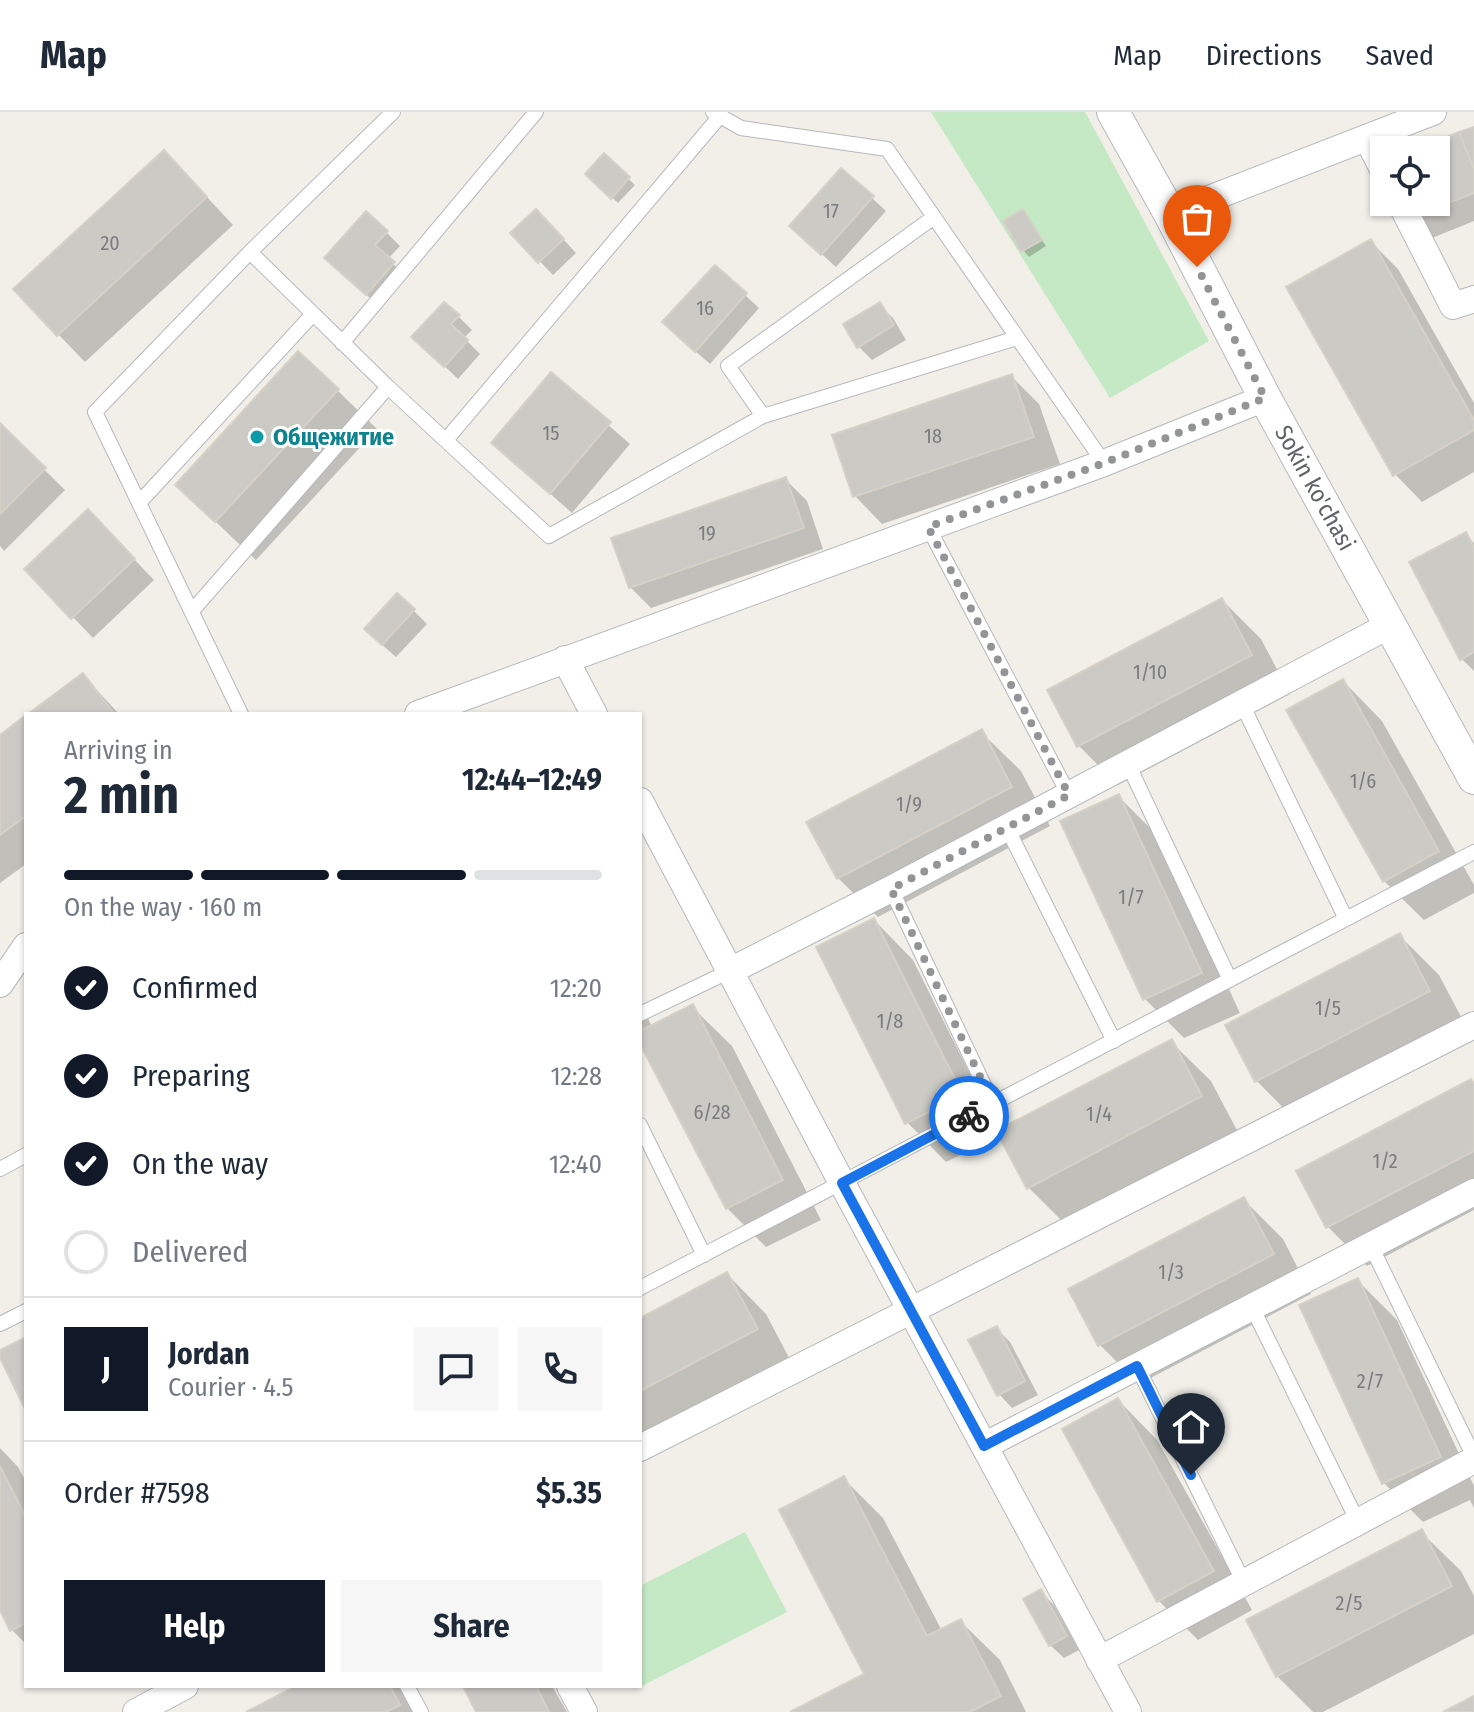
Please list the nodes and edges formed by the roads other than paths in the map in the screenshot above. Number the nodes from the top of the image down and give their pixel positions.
1 (393, 112) edge
2 (536, 112) edge
3 (1113, 112) edge
4 (1433, 112) edge
5 (717, 114) edge
6 (1367, 138) junction
7 (1370, 144) edge
8 (1170, 214) junction
9 (1407, 216) edge
10 (934, 217) junction
11 (250, 252) junction
12 (1474, 299) edge
13 (313, 314) junction
14 (1017, 338) junction
15 (342, 343) junction
16 (388, 387) junction
17 (1265, 398) junction
18 (763, 416) junction
19 (446, 440) junction
20 (1104, 463) junction
21 (139, 503) junction
22 (928, 527) junction
23 (192, 611) junction
24 (1390, 625) junction
25 (565, 659) junction
26 (1242, 704) junction
27 (240, 712) edge
28 (423, 712) edge
29 (593, 712) edge
30 (1128, 764) junction
31 (1474, 778) edge
32 (1069, 795) junction
33 (642, 809) edge
34 (1007, 828) junction
35 (649, 839) edge
36 (1474, 852) edge
37 (891, 889) junction
38 (1346, 919) junction
39 (24, 949) edge
40 (730, 971) junction
41 (1230, 980) junction
42 (0, 984) edge
43 (642, 1013) edge
44 (1474, 1025) edge
45 (1114, 1041) junction
46 (993, 1104) junction
47 (642, 1129) edge
48 (24, 1156) edge
49 (0, 1169) edge
50 (842, 1183) junction
51 (1474, 1192) edge
52 (1371, 1246) junction
53 (704, 1255) junction
54 (642, 1287) edge
55 (1252, 1307) junction
56 (911, 1309) junction
57 (24, 1312) edge
58 (0, 1324) edge
59 (1137, 1366) junction
60 (984, 1446) junction
61 (642, 1447) edge
62 (1474, 1458) edge
63 (1358, 1522) junction
64 (1244, 1583) junction
65 (1099, 1660) junction
66 (181, 1688) edge
67 (408, 1688) edge
68 (571, 1688) edge
69 (147, 1703) edge
70 (421, 1712) edge
71 (584, 1712) edge
72 (1128, 1712) edge

1 - 11 lane
2 - 15 lane
3 - 8 street, Sokin ko'chasi
4 - 6 street
5 - 10 lane
5 - 19 lane
6 - 7 street
6 - 8 street
8 - 17 street, Sokin ko'chasi
9 - 12 street
10 - 14 lane
10 - 18 lane
11 - 13 lane
11 - 21 lane
13 - 15 lane
13 - 21 lane
14 - 18 lane
14 - 20 lane
15 - 16 lane
16 - 19 lane
16 - 23 lane
17 - 20 street
17 - 24 street, Sokin ko'chasi
18 - 19 lane
20 - 22 street
21 - 23 lane
22 - 25 street
22 - 32 lane
23 - 27 lane
24 - 26 street
24 - 31 street, Sokin ko'chasi
25 - 28 street
25 - 29 street
26 - 30 street
26 - 38 lane
30 - 32 street
30 - 41 lane
32 - 34 street
33 - 35 street
34 - 37 street
34 - 45 lane
35 - 40 street
36 - 38 lane
37 - 40 street
37 - 46 lane
38 - 41 lane
39 - 42 street
40 - 43 lane
40 - 50 street
41 - 45 lane
44 - 56 street
45 - 46 lane
46 - 50 lane
47 - 53 lane
48 - 49 lane
50 - 53 lane
50 - 56 street
51 - 52 street
52 - 55 street
52 - 62 lane
53 - 54 lane
55 - 59 street
55 - 63 lane
56 - 60 street
56 - 61 street
57 - 58 lane
59 - 60 street
59 - 64 lane
60 - 65 street
62 - 63 street
63 - 64 street
64 - 65 street
65 - 72 street
66 - 69 street
67 - 70 lane
68 - 71 street

